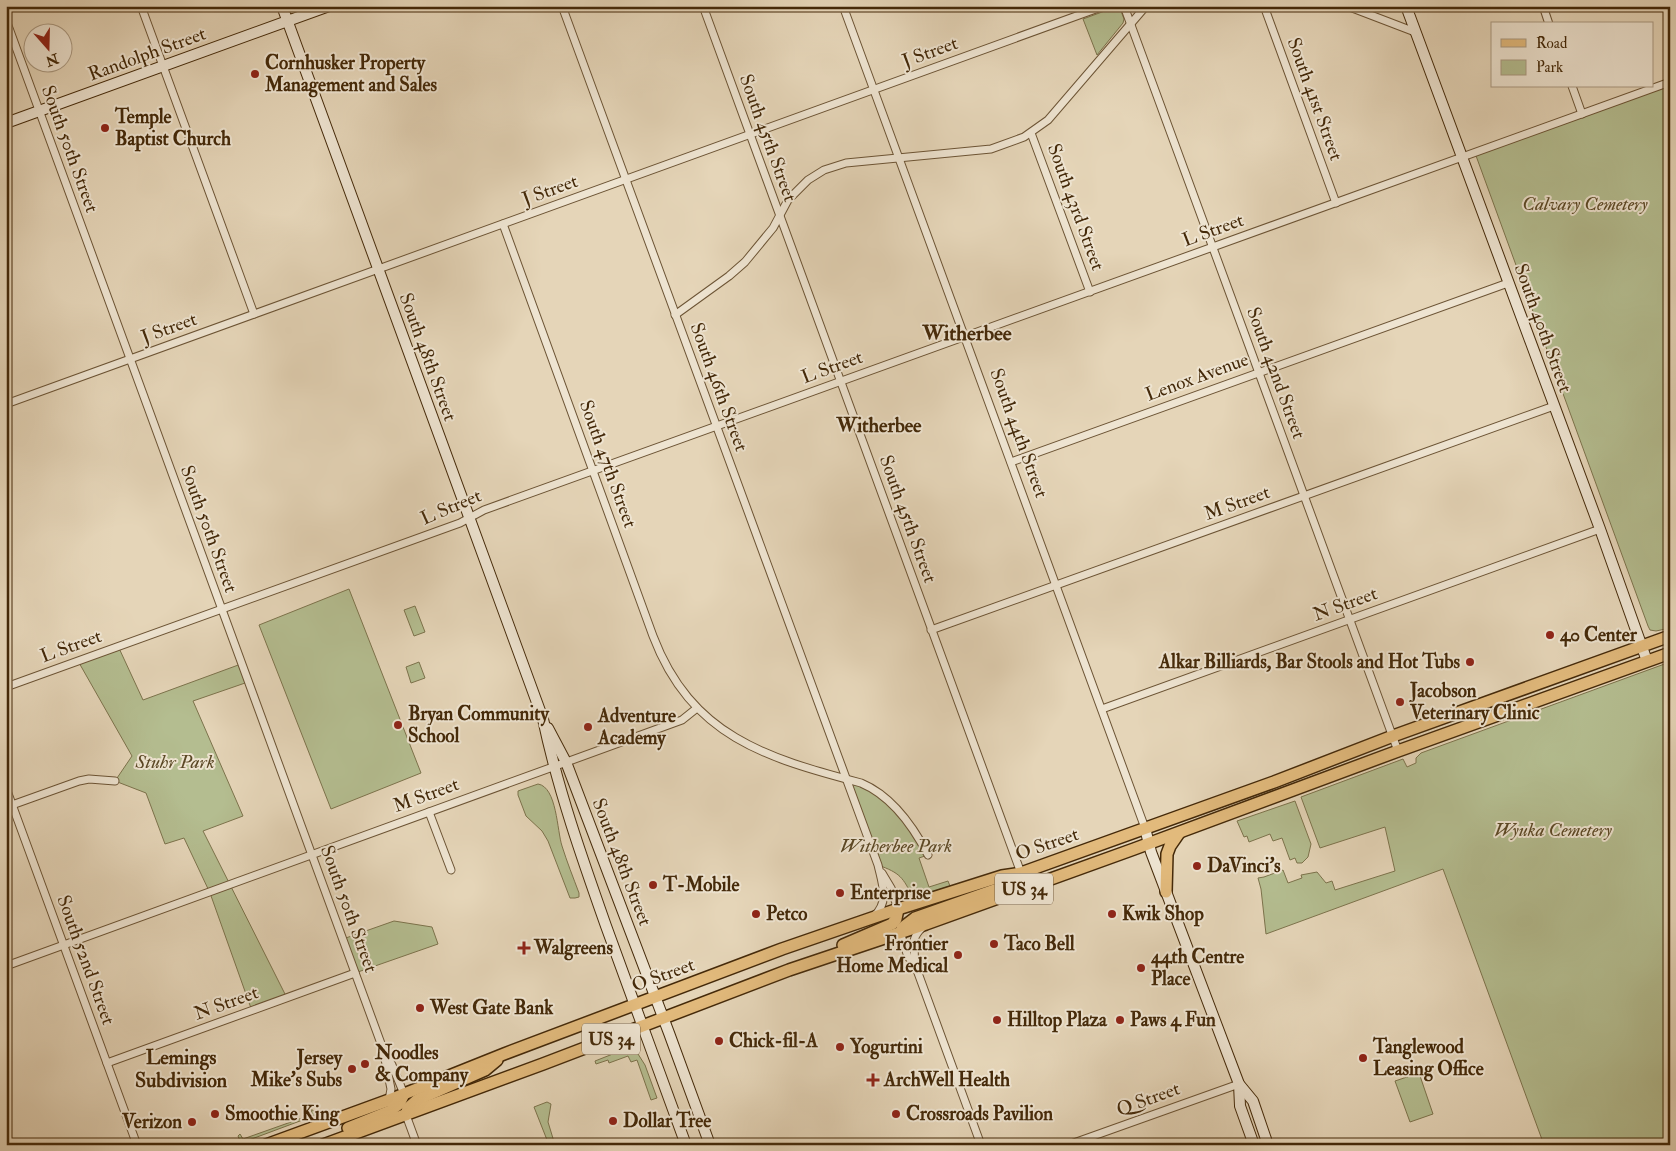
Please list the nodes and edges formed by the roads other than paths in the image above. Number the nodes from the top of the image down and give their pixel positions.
1 (141, 6) edge
2 (282, 6) edge
3 (329, 6) edge
4 (562, 6) edge
5 (703, 6) edge
6 (843, 6) edge
7 (1104, 6) edge
8 (1124, 6) edge
9 (1146, 6) edge
10 (1264, 6) edge
11 (1347, 6) edge
12 (1406, 6) edge
13 (1543, 6) edge
14 (6, 20) edge
15 (287, 21) junction
16 (1548, 22) edge
17 (1130, 24) junction
18 (1415, 32) junction
19 (163, 66) junction
20 (1670, 82) edge
21 (1573, 88) edge
22 (1654, 88) edge
23 (1654, 88) edge
24 (874, 90) junction
25 (39, 112) junction
26 (1582, 114) junction
27 (6, 123) edge
28 (1031, 133) junction
29 (750, 134) junction
30 (900, 158) junction
31 (1462, 158) junction
32 (626, 180) junction
33 (1336, 203) junction
34 (779, 216) junction
35 (503, 224) junction
36 (1213, 247) junction
37 (378, 270) junction
38 (1508, 283) junction
39 (1090, 292) junction
40 (254, 314) junction
41 (675, 315) junction
42 (965, 336) junction
43 (130, 360) junction
44 (1259, 372) junction
45 (840, 382) junction
46 (6, 404) edge
47 (1554, 406) junction
48 (716, 426) junction
49 (1011, 462) junction
50 (593, 470) junction
51 (1304, 496) junction
52 (469, 518) junction
53 (1600, 529) junction
54 (1056, 586) junction
55 (221, 609) junction
56 (1350, 619) junction
57 (931, 630) junction
58 (1670, 636) edge
59 (1642, 646) junction
60 (1670, 653) edge
61 (1647, 661) junction
62 (6, 687) edge
63 (697, 708) junction
64 (1102, 709) junction
65 (543, 719) junction
66 (1393, 736) junction
67 (1398, 751) junction
68 (566, 762) junction
69 (554, 766) junction
70 (847, 779) junction
71 (116, 781) dead end
72 (6, 788) edge
73 (12, 805) junction
74 (429, 812) junction
75 (1145, 828) junction
76 (1179, 833) junction
77 (1149, 844) junction
78 (312, 855) junction
79 (928, 855) dead end
80 (878, 866) junction
81 (450, 870) dead end
82 (1021, 873) junction
83 (1166, 892) junction
84 (898, 909) junction
85 (870, 919) junction
86 (926, 924) junction
87 (900, 932) junction
88 (64, 945) junction
89 (822, 958) junction
90 (914, 962) junction
91 (6, 966) edge
92 (355, 973) junction
93 (655, 996) junction
94 (634, 1004) junction
95 (664, 1019) junction
96 (642, 1027) junction
97 (383, 1049) junction
98 (504, 1054) junction
99 (107, 1063) junction
100 (1239, 1084) junction
101 (404, 1094) junction
102 (389, 1100) junction
103 (406, 1115) junction
104 (136, 1144) edge
105 (266, 1145) edge
106 (316, 1145) edge
107 (323, 1145) edge
108 (417, 1145) edge
109 (686, 1145) edge
110 (710, 1145) edge
111 (981, 1145) edge
112 (1068, 1145) edge
113 (1254, 1145) edge
114 (1268, 1145) edge

1 - 19 street
2 - 15 main road, South 48th Street
3 - 15 main road, Randolph Street
4 - 32 street, South 46th Street
5 - 29 street, South 45th Street
6 - 24 street, South 44th Street
7 - 24 street, J Street
8 - 17 street, South 42nd Street
9 - 17 street
10 - 33 street, South 41st Street
11 - 18 street
12 - 18 main road, South 40th Street
13 - 16 street
14 - 25 street, South 50th Street
15 - 19 main road, Randolph Street
15 - 37 main road, South 48th Street
17 - 28 street
17 - 36 street, South 42nd Street
18 - 31 main road, South 40th Street
19 - 25 main road, Randolph Street
19 - 40 street
20 - 22 street, L Street
21 - 26 street
23 - 26 street, L Street
24 - 29 street, J Street
24 - 30 street, South 44th Street
25 - 27 main road, Randolph Street
25 - 43 street, South 50th Street
26 - 31 street, L Street
28 - 30 street
28 - 39 street, South 43rd Street
29 - 32 street, J Street
29 - 34 street, South 45th Street
30 - 34 street
30 - 42 street, South 44th Street
31 - 33 street, L Street
31 - 38 main road, South 40th Street
32 - 35 street, J Street
32 - 41 street, South 46th Street
33 - 36 street, L Street
34 - 41 street
34 - 45 street, South 45th Street
35 - 37 street, J Street
35 - 50 street, South 47th Street
36 - 39 street, L Street
36 - 44 street, South 42nd Street
37 - 40 street, J Street
37 - 52 main road, South 48th Street
38 - 44 street, Lenox Avenue
38 - 47 main road, South 40th Street
39 - 42 street, L Street
40 - 43 street, J Street
41 - 48 street, South 46th Street
42 - 45 street, L Street
42 - 49 street, South 44th Street
43 - 46 street, J Street
43 - 55 street, South 50th Street
44 - 49 street, Lenox Avenue
44 - 51 street, South 42nd Street
45 - 48 street, L Street
45 - 57 street, South 45th Street
47 - 51 street, M Street
47 - 53 main road, South 40th Street
48 - 50 street, L Street
48 - 70 street, South 46th Street
49 - 54 street, South 44th Street
50 - 52 street, L Street
50 - 63 street, South 47th Street
51 - 54 street, M Street
51 - 56 street, South 42nd Street
52 - 55 street, L Street
52 - 65 main road, South 48th Street
53 - 56 street, N Street
53 - 59 main road, South 40th Street
54 - 57 street, M Street
54 - 64 street, South 44th Street
55 - 62 street, L Street
55 - 78 street, South 50th Street
56 - 64 street, N Street
56 - 66 street, South 42nd Street
57 - 82 street, South 45th Street
58 - 59 main road, O Street / US 34
59 - 61 main road, South 40th Street
59 - 66 main road, O Street / US 34
60 - 61 main road, O Street / US 34
61 - 67 main road, O Street / US 34
63 - 68 street, M Street
63 - 70 street
64 - 75 street, South 44th Street
65 - 68 main road, South 48th Street
65 - 69 main road, South 48th Street
66 - 67 street, South 42nd Street
66 - 75 main road, O Street / US 34
67 - 76 main road, O Street / US 34
68 - 69 street, M Street
68 - 93 main road, South 48th Street
69 - 74 street, M Street
69 - 94 main road, South 48th Street
70 - 79 street
70 - 80 street, South 46th Street
71 - 73 street
72 - 73 street, South 52nd Street
73 - 88 street, South 52nd Street
74 - 78 street, M Street
74 - 81 street
75 - 77 main road, South 44th Street
75 - 82 main road, O Street / US 34
76 - 77 main road, O Street / US 34
76 - 83 main road
77 - 83 main road, South 44th Street
77 - 86 main road, O Street / US 34
78 - 88 street, M Street
78 - 92 street, South 50th Street
80 - 84 street, South 46th Street
80 - 85 street, South 46th Street
82 - 84 main road, O Street / US 34
82 - 87 main road
83 - 100 main road, South 44th Street
84 - 85 main road, O Street / US 34
84 - 89 main road
85 - 93 main road, O Street / US 34
86 - 87 main road, O Street / US 34
86 - 90 street
87 - 89 main road, O Street / US 34
87 - 90 street
88 - 91 street, M Street
88 - 99 street, South 52nd Street
89 - 95 main road, O Street / US 34
90 - 111 street
92 - 97 street, South 50th Street
92 - 99 street, N Street
93 - 94 main road, O Street / US 34
93 - 95 main road, South 48th Street
94 - 96 main road, South 48th Street
94 - 98 main road, O Street / US 34
95 - 96 main road, O Street / US 34
95 - 110 main road, South 48th Street
96 - 103 main road, O Street / US 34
96 - 109 main road, South 48th Street
97 - 101 street, South 50th Street
97 - 102 street, South 50th Street
98 - 101 main road, O Street / US 34
98 - 103 main road
99 - 104 street, South 52nd Street
100 - 112 street, Q Street
100 - 113 main road
100 - 114 main road
101 - 102 main road, O Street / US 34
101 - 106 main road
102 - 105 main road, O Street / US 34
103 - 107 main road, O Street / US 34
103 - 108 street

